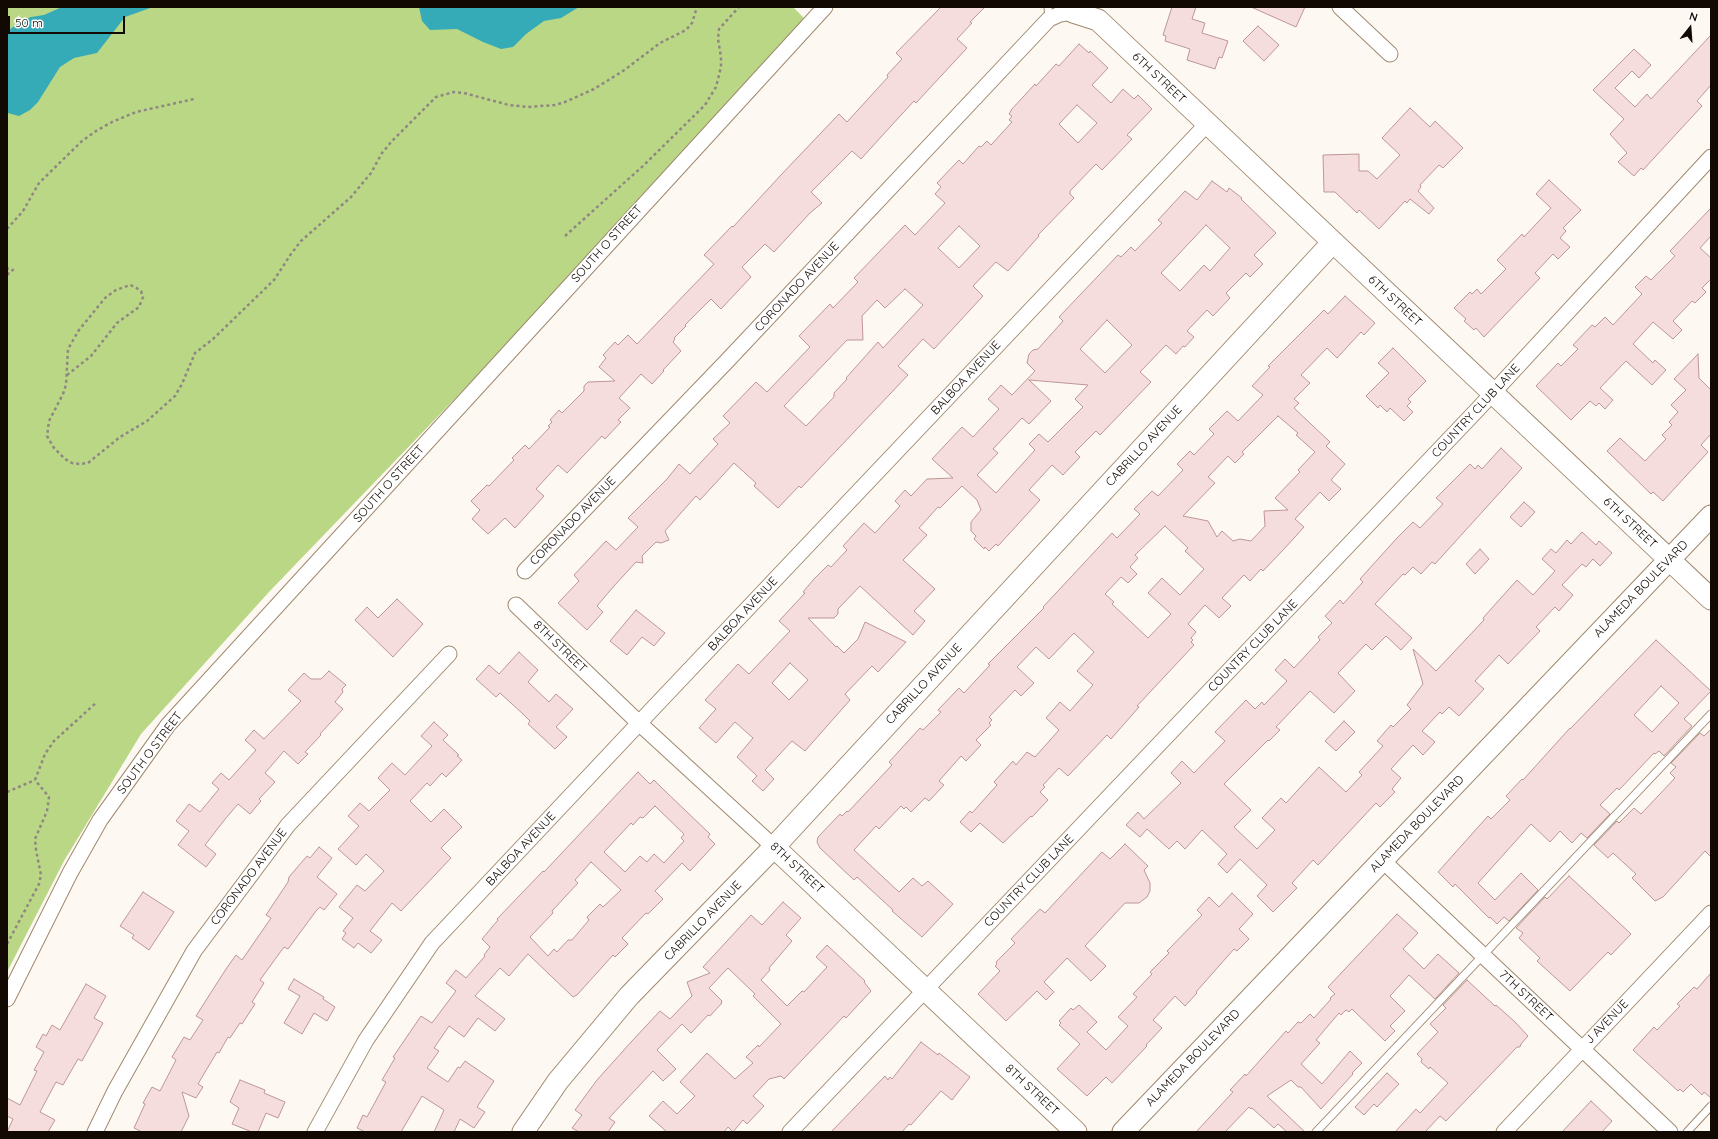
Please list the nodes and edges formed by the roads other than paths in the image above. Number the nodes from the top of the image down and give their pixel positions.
1 (1340, 7) edge
2 (818, 9) edge
3 (1073, 12) joint
4 (1049, 13) edge
5 (1390, 54) dead end
6 (1207, 124) junction
7 (1711, 157) edge
8 (1333, 242) junction
9 (1493, 393) junction
10 (1711, 516) edge
11 (1669, 560) junction
12 (525, 571) dead end
13 (1711, 599) edge
14 (516, 605) dead end
15 (449, 654) dead end
16 (1711, 714) edge
17 (639, 723) junction
18 (774, 847) junction
19 (1382, 860) junction
20 (1711, 913) edge
21 (1483, 955) junction
22 (926, 990) junction
23 (7, 999) edge
24 (1582, 1049) junction
25 (1711, 1106) edge
26 (95, 1132) edge
27 (315, 1132) edge
28 (523, 1132) edge
29 (790, 1132) edge
30 (1076, 1132) edge
31 (1123, 1132) edge
32 (1316, 1132) edge
33 (1504, 1132) edge
34 (1670, 1132) edge
35 (1687, 1132) edge

1 - 5 street
2 - 23 street, SOUTH O STREET
3 - 4 street, CORONADO AVENUE
3 - 6 street, 6TH STREET
4 - 12 street, CORONADO AVENUE
6 - 8 street, 6TH STREET
6 - 17 street, BALBOA AVENUE
7 - 9 street, COUNTRY CLUB LANE
8 - 9 street, 6TH STREET
8 - 18 street, CABRILLO AVENUE
9 - 11 street, 6TH STREET
9 - 22 street, COUNTRY CLUB LANE
10 - 11 street, ALAMEDA BOULEVARD
11 - 13 street, 6TH STREET
11 - 19 street, ALAMEDA BOULEVARD
14 - 17 street, 8TH STREET
15 - 26 street, CORONADO AVENUE
16 - 21 lane
17 - 18 street, 8TH STREET
17 - 27 street, BALBOA AVENUE
18 - 22 street, 8TH STREET
18 - 28 street, CABRILLO AVENUE
19 - 21 street, 7TH STREET
19 - 31 street, ALAMEDA BOULEVARD
20 - 24 street, J AVENUE
21 - 24 street, 7TH STREET
21 - 32 lane
22 - 29 street, COUNTRY CLUB LANE
22 - 30 street, 8TH STREET
24 - 33 street, J AVENUE
24 - 34 street, 7TH STREET
25 - 35 lane

